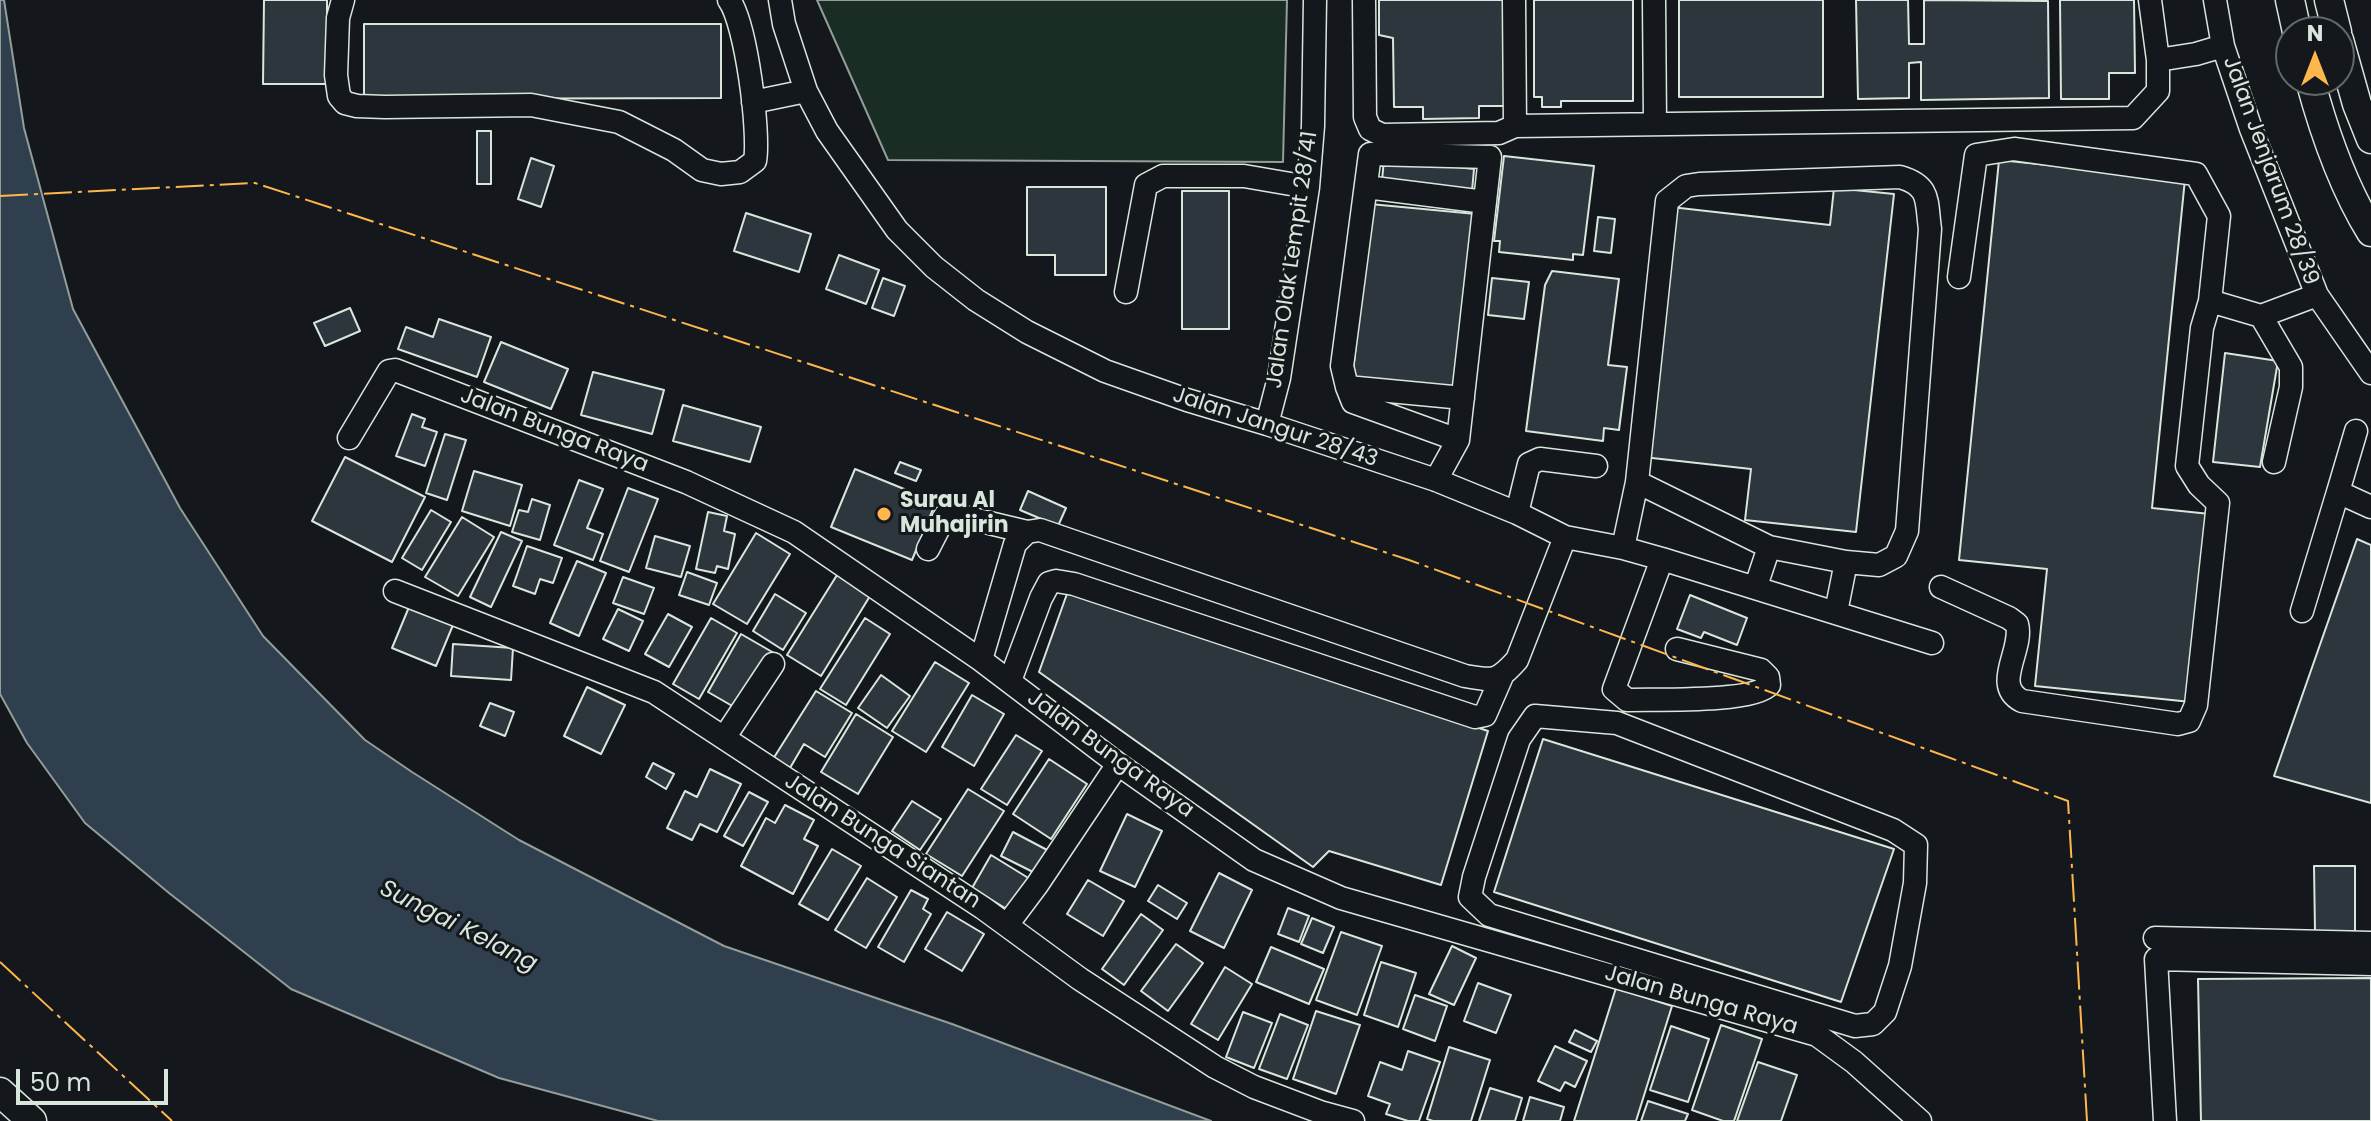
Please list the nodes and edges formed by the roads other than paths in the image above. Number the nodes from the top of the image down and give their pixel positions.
1 (343, 0) edge
2 (729, 0) edge
3 (780, 0) edge
4 (1315, 0) edge
5 (1364, 0) edge
6 (1514, 0) edge
7 (1654, 0) edge
8 (2150, 0) edge
9 (2215, 0) edge
10 (2223, 46) junction
11 (2158, 60) junction
12 (806, 91) junction
13 (2314, 96) edge
14 (2355, 96) edge
15 (753, 102) junction
16 (1655, 123) junction
17 (1515, 126) junction
18 (2371, 139) edge
19 (1308, 187) junction
20 (1366, 187) junction
21 (1485, 202) junction
22 (2371, 232) edge
23 (1959, 277) dead end
24 (1126, 292) dead end
25 (2317, 295) junction
26 (2210, 301) junction
27 (2261, 316) junction
28 (2371, 373) edge
29 (1347, 387) junction
30 (1463, 398) junction
31 (1267, 424) junction
32 (2356, 431) dead end
33 (349, 438) dead end
34 (1458, 440) junction
35 (2274, 462) dead end
36 (1596, 466) dead end
37 (1436, 480) junction
38 (1637, 482) junction
39 (2338, 492) junction
40 (2371, 507) edge
41 (1517, 513) junction
42 (1027, 532) junction
43 (1565, 537) junction
44 (1769, 547) junction
45 (1623, 548) junction
46 (928, 549) dead end
47 (1662, 559) junction
48 (1846, 562) junction
49 (1756, 586) junction
50 (1941, 587) dead end
51 (395, 591) dead end
52 (2302, 611) dead end
53 (1836, 612) junction
54 (1932, 643) dead end
55 (1677, 649) dead end
56 (981, 660) junction
57 (773, 664) dead end
58 (1502, 676) junction
59 (1010, 681) junction
60 (1627, 700) junction
61 (1617, 723) junction
62 (724, 738) junction
63 (1118, 764) junction
64 (1007, 925) junction
65 (2155, 938) dead end
66 (2371, 943) edge
67 (2295, 952) junction
68 (2371, 964) edge
69 (0, 1092) edge
70 (32, 1121) edge
71 (1353, 1121) edge
72 (1920, 1121) edge
73 (2165, 1121) edge

1 - 15 street
2 - 15 street
3 - 12 street, Jalan Jangur 28/43
4 - 19 street, Jalan Olak Lempit 28/41
5 - 17 street
6 - 17 street
7 - 16 street
8 - 11 street
9 - 10 street, Jalan Jenjarum 28/39
10 - 11 street
10 - 25 street, Jalan Jenjarum 28/39
11 - 16 street
12 - 15 street
12 - 31 street, Jalan Jangur 28/43
13 - 22 main road
14 - 18 main road
16 - 17 street
19 - 24 street
19 - 31 street, Jalan Olak Lempit 28/41
20 - 21 street
20 - 21 street
20 - 29 street
21 - 30 street
23 - 26 street
25 - 27 street
25 - 28 street, Jalan Jenjarum 28/39
26 - 27 street
26 - 50 street
27 - 35 street
29 - 30 street
29 - 34 street
30 - 34 street
31 - 37 street, Jalan Jangur 28/43
32 - 39 street
33 - 56 street, Jalan Bunga Raya
34 - 37 street
36 - 41 street
37 - 41 street, Jalan Jangur 28/43
38 - 44 street
38 - 45 street
38 - 48 street
39 - 40 street
39 - 52 street
41 - 43 street, Jalan Jangur 28/43
42 - 46 street
42 - 56 street
42 - 58 street
43 - 45 street, Jalan Jangur 28/43
43 - 58 street
44 - 48 street
44 - 49 street
45 - 47 street, Jalan Jangur 28/43
47 - 49 street, Jalan Jangur 28/43
47 - 60 street
48 - 53 street
49 - 53 street, Jalan Jangur 28/43
51 - 62 street, Jalan Bunga Siantan
53 - 54 street, Jalan Jangur 28/43
55 - 60 street
56 - 59 street, Jalan Bunga Raya
57 - 62 street
58 - 59 street
59 - 63 street, Jalan Bunga Raya
60 - 61 street
61 - 61 street
62 - 64 street, Jalan Bunga Siantan
63 - 64 street
63 - 72 street, Jalan Bunga Raya
64 - 71 street, Jalan Bunga Siantan
65 - 67 street
66 - 67 street
67 - 68 street
67 - 73 street
69 - 70 main road

